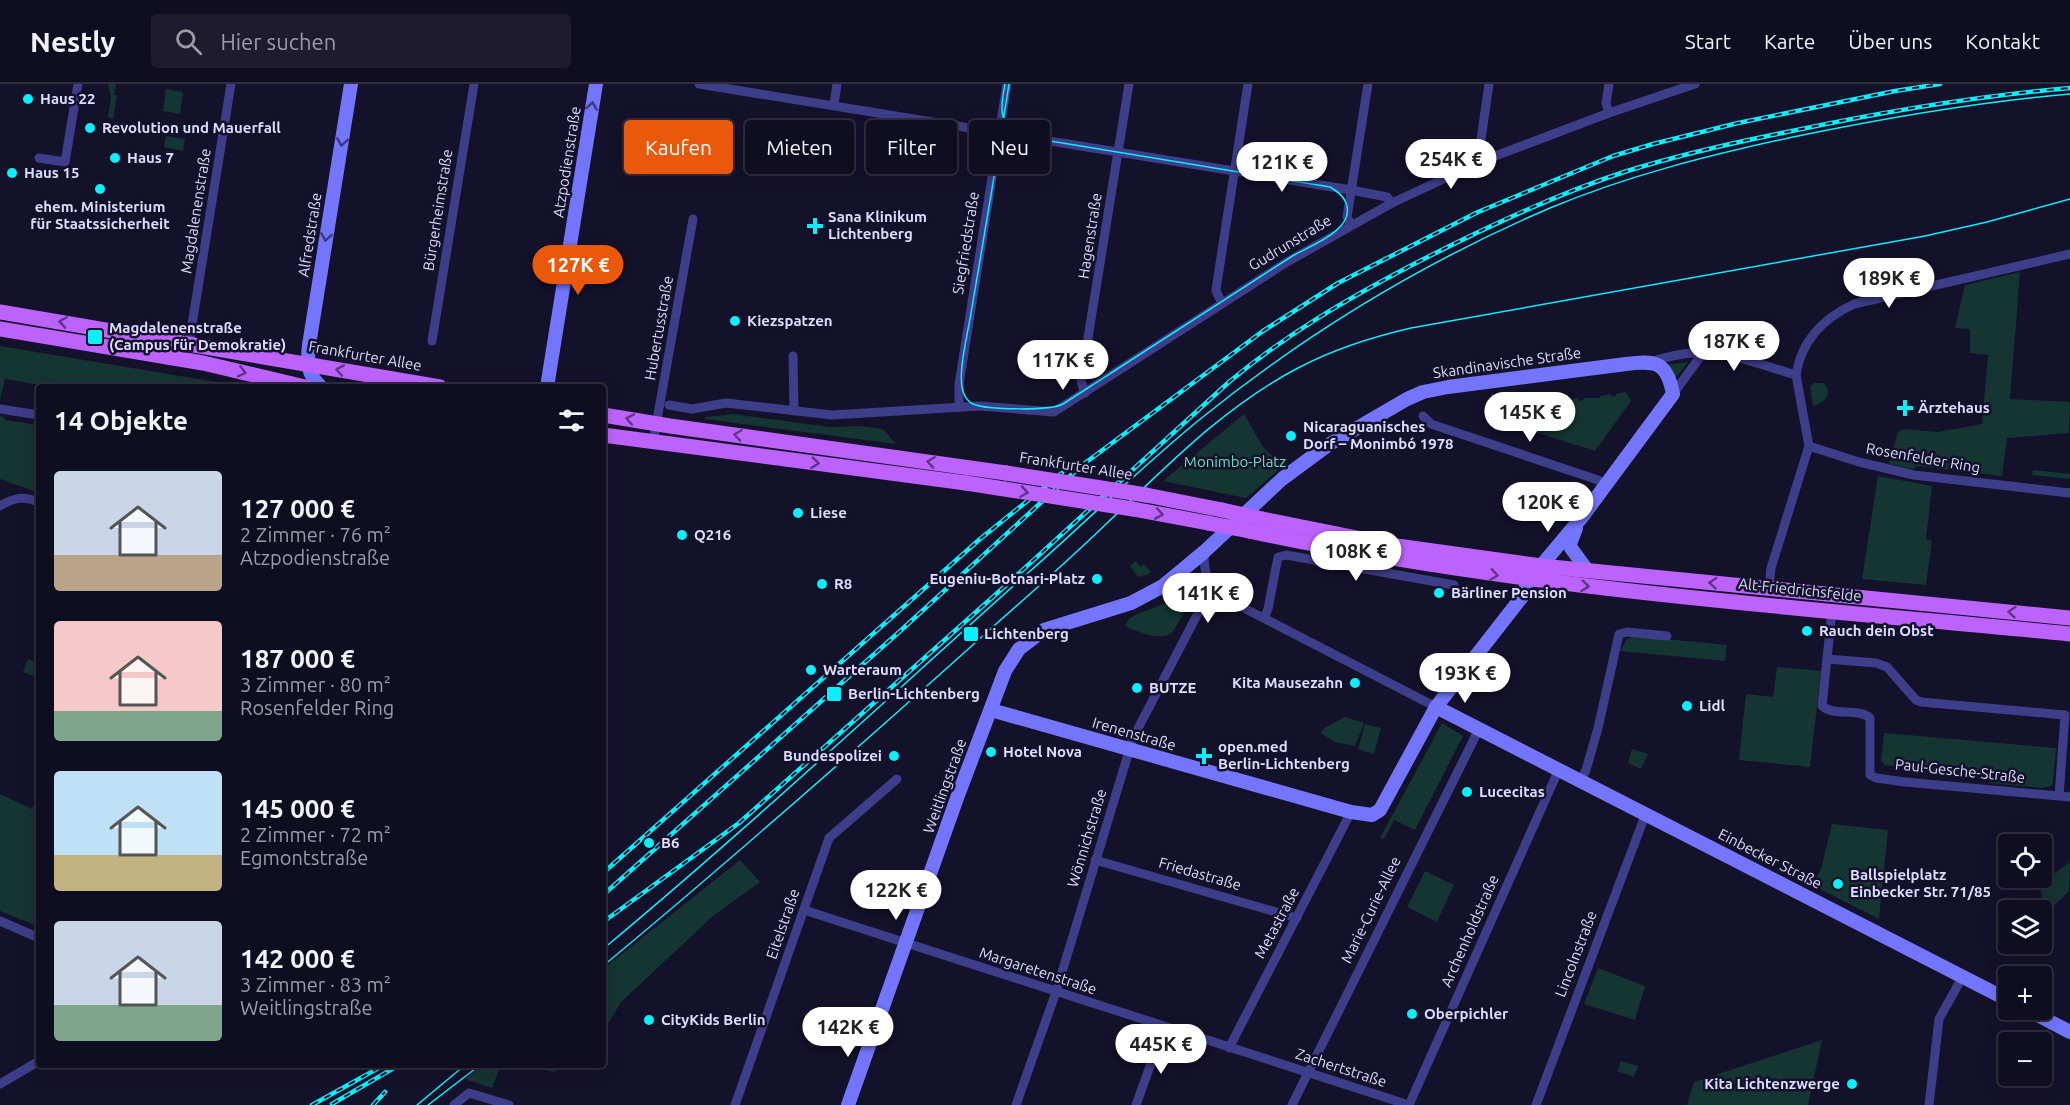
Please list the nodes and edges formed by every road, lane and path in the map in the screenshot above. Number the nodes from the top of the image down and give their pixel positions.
1 (78, 84) edge
2 (231, 84) edge
3 (351, 84) edge
4 (474, 84) edge
5 (596, 84) edge
6 (699, 84) edge
7 (837, 84) edge
8 (1007, 84) edge
9 (1129, 84) edge
10 (1248, 84) edge
11 (1368, 84) edge
12 (1489, 84) edge
13 (1609, 84) edge
14 (1695, 84) edge
15 (716, 85) edge
16 (834, 105) junction
17 (1609, 112) junction
18 (1001, 120) edge
19 (969, 127) edge
20 (1050, 141) edge
21 (1118, 153) junction
22 (39, 158) dead end
23 (1482, 161) junction
24 (1233, 172) junction
25 (992, 174) edge
26 (1351, 190) junction
27 (1392, 203) junction
28 (693, 219) dead end
29 (1351, 225) junction
30 (2070, 254) edge
31 (1222, 303) junction
32 (0, 312) edge
33 (0, 329) edge
34 (432, 340) dead end
35 (189, 343) junction
36 (1704, 353) junction
37 (794, 356) dead end
38 (1651, 362) junction
39 (307, 364) junction
40 (1796, 375) junction
41 (267, 382) edge
42 (282, 384) edge
43 (318, 384) edge
44 (423, 384) edge
45 (547, 384) edge
46 (1084, 393) junction
47 (1672, 394) junction
48 (669, 405) dead end
49 (959, 407) junction
50 (0, 409) edge
51 (795, 411) junction
52 (36, 415) edge
53 (606, 416) edge
54 (1423, 416) dead end
55 (657, 424) junction
56 (606, 435) edge
57 (652, 442) junction
58 (1809, 446) junction
59 (1607, 485) junction
60 (2070, 493) edge
61 (36, 501) edge
62 (0, 506) edge
63 (1578, 523) junction
64 (1204, 552) junction
65 (1541, 566) junction
66 (1587, 570) junction
67 (1178, 574) junction
68 (1527, 579) junction
69 (1454, 585) dead end
70 (1769, 588) junction
71 (1215, 592) junction
72 (1832, 611) junction
73 (1264, 618) junction
74 (2070, 618) edge
75 (2070, 634) edge
76 (1667, 636) dead end
77 (1827, 659) junction
78 (1436, 706) junction
79 (991, 710) junction
80 (1479, 729) junction
81 (1130, 750) junction
82 (1559, 769) junction
83 (897, 779) dead end
84 (1581, 780) junction
85 (2059, 796) junction
86 (2070, 797) edge
87 (1351, 812) junction
88 (1646, 813) junction
89 (1095, 860) junction
90 (804, 910) junction
91 (1297, 918) junction
92 (0, 921) edge
93 (36, 937) edge
94 (905, 943) junction
95 (1963, 976) junction
96 (1056, 992) junction
97 (1998, 994) edge
98 (2047, 1020) edge
99 (1164, 1027) junction
100 (2070, 1032) edge
101 (1230, 1048) junction
102 (1264, 1059) joint
103 (36, 1063) edge
104 (1308, 1073) junction
105 (0, 1084) edge
106 (454, 1105) edge
107 (510, 1105) edge
108 (735, 1105) edge
109 (848, 1105) edge
110 (1016, 1105) edge
111 (1136, 1105) edge
112 (1292, 1105) edge
113 (1409, 1105) edge
114 (1536, 1105) edge
115 (1929, 1105) edge

1 - 22 street
2 - 35 street, Magdalenenstraße
3 -> 39 street, Alfredstraße
4 - 34 street, Bürgerheimstraße
45 -> 5 street, Atzpodienstraße
6 - 15 street
7 - 16 street
8 - 18 street, Siegfriedstraße
9 - 21 street, Hagenstraße
10 - 24 street
11 - 26 street
12 - 23 street
13 - 17 street
14 - 17 street, Gudrunstraße
15 - 16 street
16 - 19 street
17 - 23 street, Gudrunstraße
20 - 21 street
21 - 24 street
21 - 46 street, Hagenstraße
23 - 27 street, Gudrunstraße
24 - 26 street
24 - 31 street
25 - 49 street, Siegfriedstraße
26 - 27 street
26 - 29 street
27 - 29 street, Gudrunstraße
28 - 55 street, Hubertusstraße
29 - 31 street, Gudrunstraße
30 - 40 street
31 - 46 street, Gudrunstraße
35 -> 32 main road, Frankfurter Allee
33 -> 41 main road
35 - 39 main road, Frankfurter Allee
36 - 38 street, Skandinavische Straße
36 - 40 street
36 - 47 street
37 - 51 street
38 - 47 street
38 - 64 street, Skandinavische Straße
39 - 43 street
44 -> 39 main road, Frankfurter Allee
40 - 58 street
41 - 42 main road
46 - 49 street
47 - 59 street
48 - 51 street
49 - 51 street
50 - 52 street
55 -> 53 main road, Frankfurter Allee
54 - 59 street
55 - 57 street, Hubertusstraße
65 -> 55 main road, Frankfurter Allee, bridge
56 - 57 main road
57 -> 68 main road, bridge
58 - 60 street, Rosenfelder Ring
58 - 70 street
59 - 63 street
61 - 62 street
63 - 65 street
63 - 66 street
64 - 67 street, Skandinavische Straße
64 - 71 street
65 - 66 main road, Alt-Friedrichsfelde
70 -> 66 main road, Alt-Friedrichsfelde
67 - 71 street, Einbecker Straße
67 - 79 street, Weitlingstraße
68 -> 72 main road, Alt-Friedrichsfelde
68 - 78 street
69 - 73 street
74 -> 70 main road, Alt-Friedrichsfelde
71 - 73 street, Einbecker Straße
71 - 81 street, Wönnichstraße
72 - 75 main road, Alt-Friedrichsfelde
72 - 77 street, Paul-Gesche-Straße
73 - 78 street, Einbecker Straße
76 - 84 street
77 - 85 street
77 - 85 street, Paul-Gesche-Straße
78 - 80 street, Einbecker Straße
78 - 87 street, Irenenstraße
79 - 81 street, Irenenstraße
79 - 94 street, Weitlingstraße
80 - 82 street, Einbecker Straße
80 - 104 street, Marie-Curie-Allee
81 - 87 street, Irenenstraße
81 - 89 street, Wönnichstraße
82 - 84 street, Einbecker Straße
82 - 113 street, Archenholdstraße
83 - 90 street, Eitelstraße
84 - 88 street, Einbecker Straße
85 - 86 street, Paul-Gesche-Straße
87 - 91 street, Metastraße
88 - 95 street, Einbecker Straße
88 - 114 street, Lincolnstraße
89 - 91 street, Friedastraße
89 - 96 street, Wönnichstraße
90 - 94 street, Margaretenstraße
90 - 108 street, Eitelstraße
91 - 101 street, Metastraße
92 - 93 street
94 - 96 street, Margaretenstraße
94 - 109 street, Weitlingstraße
95 - 97 street, Einbecker Straße
95 - 115 street
96 - 99 street, Margaretenstraße
96 - 110 street, Wönnichstraße
98 - 100 street
99 - 101 street, Margaretenstraße
99 - 111 street
101 - 102 street, Margaretenstraße
102 - 104 street, Zachertstraße
103 - 105 street
104 - 112 street, Marie-Curie-Allee
104 - 113 street, Zachertstraße
106 - 107 street

